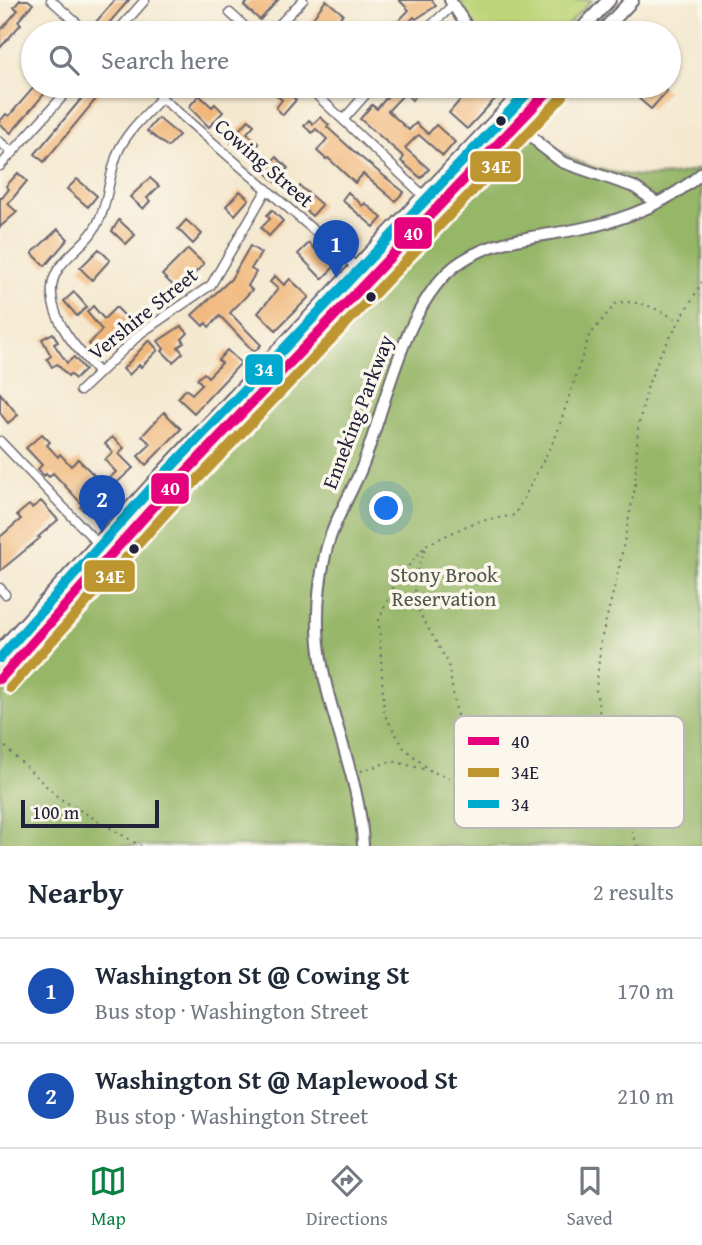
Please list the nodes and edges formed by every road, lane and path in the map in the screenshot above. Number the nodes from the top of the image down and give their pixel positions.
1 (51, 0) edge
2 (145, 0) edge
3 (303, 0) edge
4 (609, 0) edge
5 (632, 0) edge
6 (452, 2) edge
7 (230, 13) dead end
8 (75, 21) edge
9 (127, 21) edge
10 (239, 21) edge
11 (283, 21) edge
12 (434, 21) edge
13 (464, 21) edge
14 (589, 21) edge
15 (612, 21) edge
16 (61, 98) edge
17 (160, 98) edge
18 (162, 98) edge
19 (320, 98) edge
20 (362, 98) edge
21 (511, 98) edge
22 (516, 98) edge
23 (541, 98) edge
24 (513, 101) junction
25 (521, 119) junction
26 (343, 120) junction
27 (0, 142) edge
28 (13, 153) junction
29 (0, 166) edge
30 (702, 173) edge
31 (267, 190) junction
32 (424, 196) junction
33 (657, 203) junction
34 (356, 267) junction
35 (702, 282) edge
36 (680, 321) junction
37 (98, 372) junction
38 (80, 391) dead end
39 (0, 441) edge
40 (98, 545) junction
41 (426, 545) junction
42 (110, 556) junction
43 (0, 651) edge
44 (0, 679) edge
45 (457, 716) edge
46 (600, 716) edge
47 (0, 742) edge
48 (431, 771) junction
49 (351, 775) junction
50 (454, 780) edge
51 (630, 828) edge
52 (141, 846) edge
53 (363, 846) edge
54 (638, 846) edge

1 - 8 street
2 - 9 street
3 - 11 street
4 - 14 main road
5 - 15 main road
6 - 12 street
6 - 13 main road
7 - 10 street
16 - 28 street
17 - 37 street
18 - 31 street, Cowing Street
19 - 26 street
20 - 26 street
21 - 24 main road
22 - 24 main road
23 - 25 main road
24 - 25 main road
24 - 32 main road
25 - 33 main road
25 - 42 main road
26 - 32 street
27 - 28 street
28 - 29 street
30 - 33 main road, Enneking Parkway
31 - 34 street, Cowing Street
31 - 37 street, Vershire Street
32 - 34 main road
33 - 49 main road, Enneking Parkway
34 - 40 main road
35 - 36 path
36 - 41 path
36 - 46 path
37 - 38 street, Vershire Street
39 - 40 street
40 - 42 street
40 - 43 main road
41 - 45 path
41 - 48 path
42 - 44 main road
47 - 52 path
48 - 49 path
48 - 50 path
49 - 53 main road, Enneking Parkway
51 - 54 path

